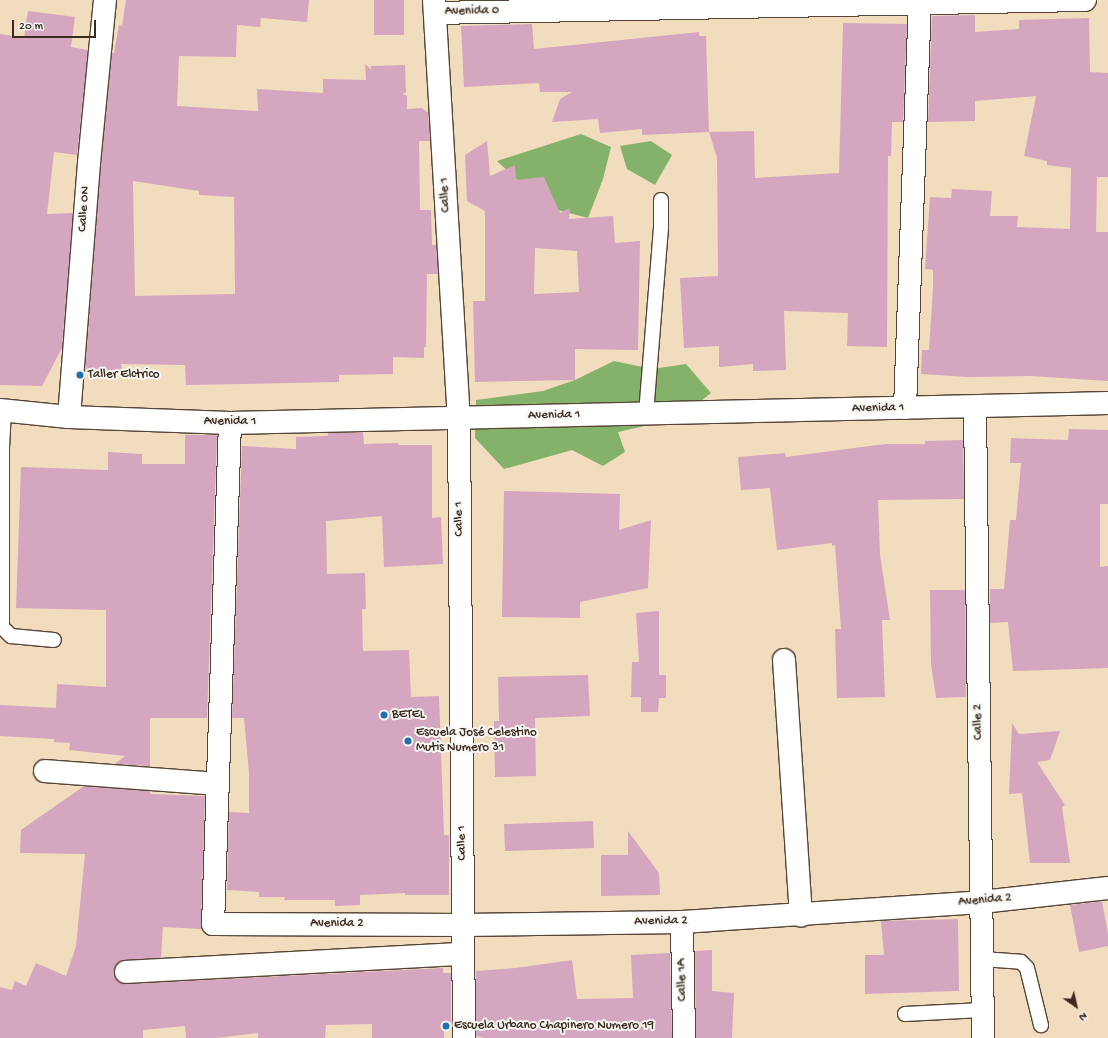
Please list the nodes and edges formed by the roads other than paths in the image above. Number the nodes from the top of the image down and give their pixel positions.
1 (105, 0) edge
2 (1085, 0) edge
3 (920, 2) edge
4 (435, 6) edge
5 (661, 200) dead end
6 (1108, 403) edge
7 (975, 407) junction
8 (905, 408) junction
9 (2, 410) edge
10 (646, 414) junction
11 (69, 418) junction
12 (459, 418) junction
13 (230, 423) junction
14 (54, 640) dead end
15 (784, 660) dead end
16 (45, 771) dead end
17 (218, 784) junction
18 (1108, 888) edge
19 (981, 902) junction
20 (800, 915) junction
21 (682, 922) junction
22 (464, 925) junction
23 (462, 954) junction
24 (982, 959) junction
25 (126, 972) dead end
26 (982, 1010) junction
27 (905, 1014) dead end
28 (1041, 1025) dead end
29 (464, 1038) edge
30 (684, 1038) edge
31 (983, 1038) edge

1 - 11 street, Calle 0N
2 - 3 street, Avenida 0
3 - 4 street, Avenida 0
3 - 8 street
4 - 12 street, Calle 1
5 - 10 lane
6 - 7 street, Avenida 1
7 - 8 street, Avenida 1
7 - 19 street, Calle 2
8 - 10 street, Avenida 1
9 - 11 street, Avenida 1
9 - 14 lane
10 - 12 street, Avenida 1
11 - 13 street, Avenida 1
12 - 13 street, Avenida 1
12 - 22 street, Calle 1
13 - 17 street
15 - 20 street
16 - 17 street
17 - 22 street, Avenida 2
18 - 19 street, Avenida 2
19 - 20 street, Avenida 2
19 - 24 street, Calle 2
20 - 21 street, Avenida 2
21 - 22 street, Avenida 2
21 - 30 street, Calle 1A
22 - 23 street, Calle 1
23 - 25 street
23 - 29 street, Calle 1
24 - 26 street, Calle 2
24 - 28 lane
26 - 27 lane
26 - 31 street, Calle 2

